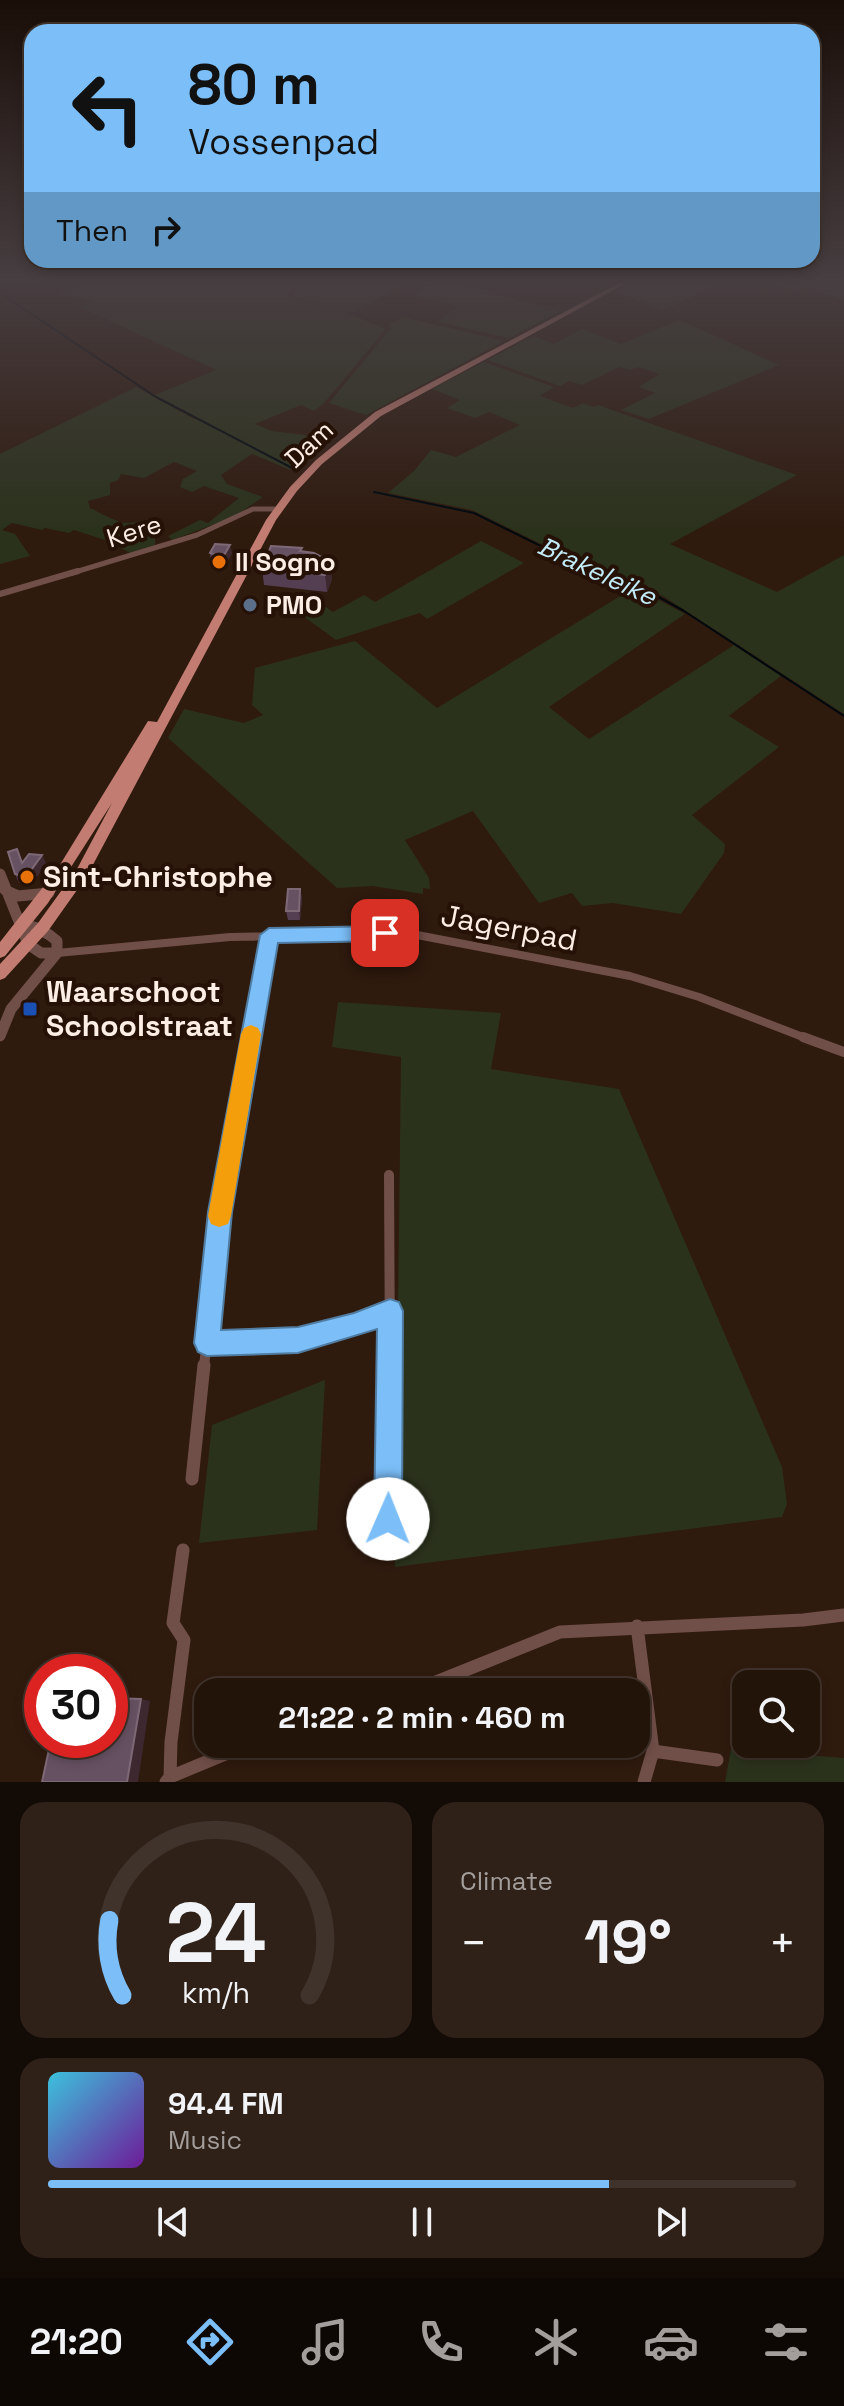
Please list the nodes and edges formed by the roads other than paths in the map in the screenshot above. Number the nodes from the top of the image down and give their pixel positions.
1 (473, 363) edge
2 (278, 509) junction
3 (0, 594) edge
4 (105, 816) junction
5 (0, 874) edge
6 (5, 890) junction
7 (49, 893) junction
8 (25, 925) junction
9 (43, 927) junction
10 (269, 935) junction
11 (28, 944) junction
12 (0, 952) edge
13 (57, 953) junction
14 (0, 974) edge
15 (0, 1036) edge
16 (844, 1052) edge
17 (389, 1175) dead end
18 (390, 1311) junction
19 (207, 1343) junction
20 (192, 1479) dead end
21 (388, 1548) dead end
22 (183, 1550) dead end
23 (844, 1615) edge
24 (637, 1626) junction
25 (446, 1678) edge
26 (653, 1751) junction
27 (217, 1758) edge
28 (717, 1760) dead end
29 (168, 1779) edge
30 (644, 1782) edge

1 - 2 main road, Dam
2 - 3 street, Kere
2 - 4 main road, Dam
4 - 7 main road
4 - 9 main road
5 - 6 street
6 - 7 street
6 - 8 street
7 - 8 main road
8 - 9 street
8 - 11 street
8 - 12 main road
9 - 11 main road
9 - 13 street
10 - 13 street, Jagerpad
10 - 16 street, Jagerpad
10 - 19 street
11 - 13 street
11 - 14 main road
13 - 15 street
17 - 18 street
18 - 19 street
18 - 21 street
19 - 20 street
22 - 29 street
23 - 24 street
24 - 25 street
24 - 26 street
26 - 28 street
26 - 30 street
27 - 29 street

